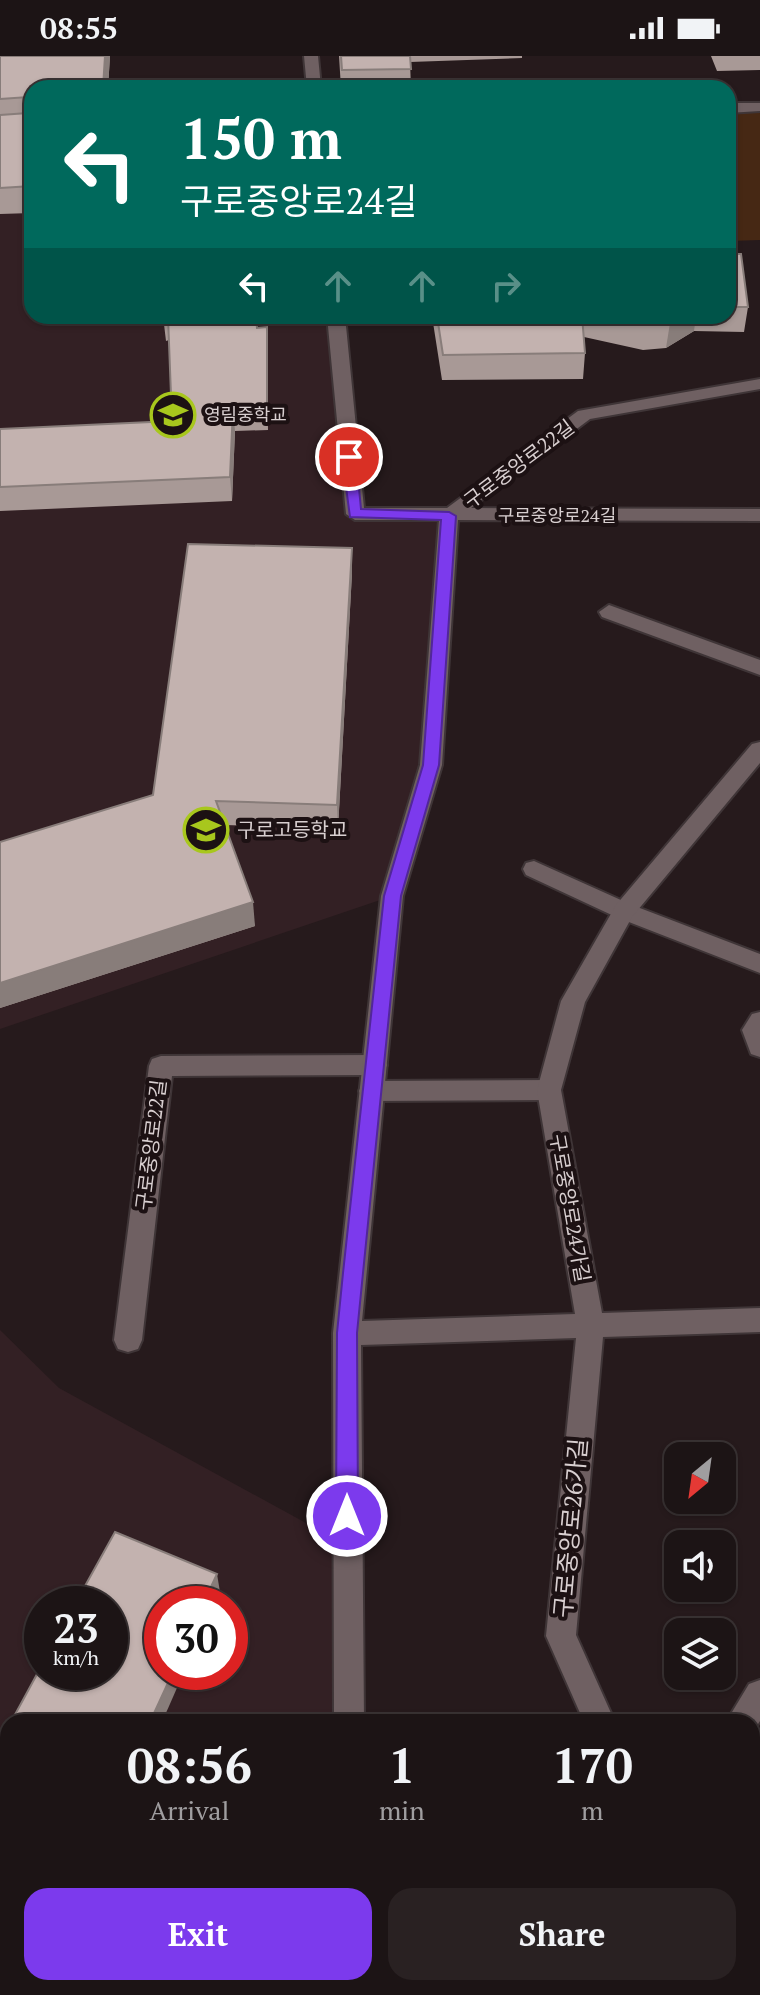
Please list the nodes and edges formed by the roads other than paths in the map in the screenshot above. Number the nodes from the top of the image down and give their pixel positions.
1 (311, 56) edge
2 (313, 80) edge
3 (760, 107) edge
4 (736, 108) edge
5 (337, 324) edge
6 (760, 384) edge
7 (760, 515) edge
8 (449, 516) junction
9 (609, 612) dead end
10 (760, 668) edge
11 (760, 749) edge
12 (534, 869) dead end
13 (624, 911) junction
14 (760, 964) edge
15 (760, 1021) edge
16 (760, 1047) edge
17 (375, 1065) junction
18 (549, 1090) junction
19 (371, 1091) junction
20 (760, 1320) edge
21 (591, 1326) junction
22 (347, 1333) junction
23 (128, 1340) dead end
24 (760, 1695) edge
25 (349, 1714) edge
26 (596, 1714) edge
27 (747, 1714) edge

1 - 2 street
3 - 4 street
5 - 8 street, 구로중앙로24길
6 - 8 street, 구로중앙로22길
7 - 8 street, 구로중앙로24길
8 - 17 street, 구로중앙로22길
9 - 10 street
11 - 13 street, 구로중앙로24가길
12 - 13 street
13 - 14 street
13 - 18 street, 구로중앙로24가길
15 - 16 street
17 - 19 street, 구로중앙로22길
17 - 23 street, 구로중앙로22길
18 - 19 street
18 - 21 street, 구로중앙로24가길
19 - 22 street, 구로중앙로22길
20 - 21 street
21 - 22 street
21 - 26 street, 구로중앙로26가길
22 - 25 street, 구로중앙로22길
24 - 27 street

